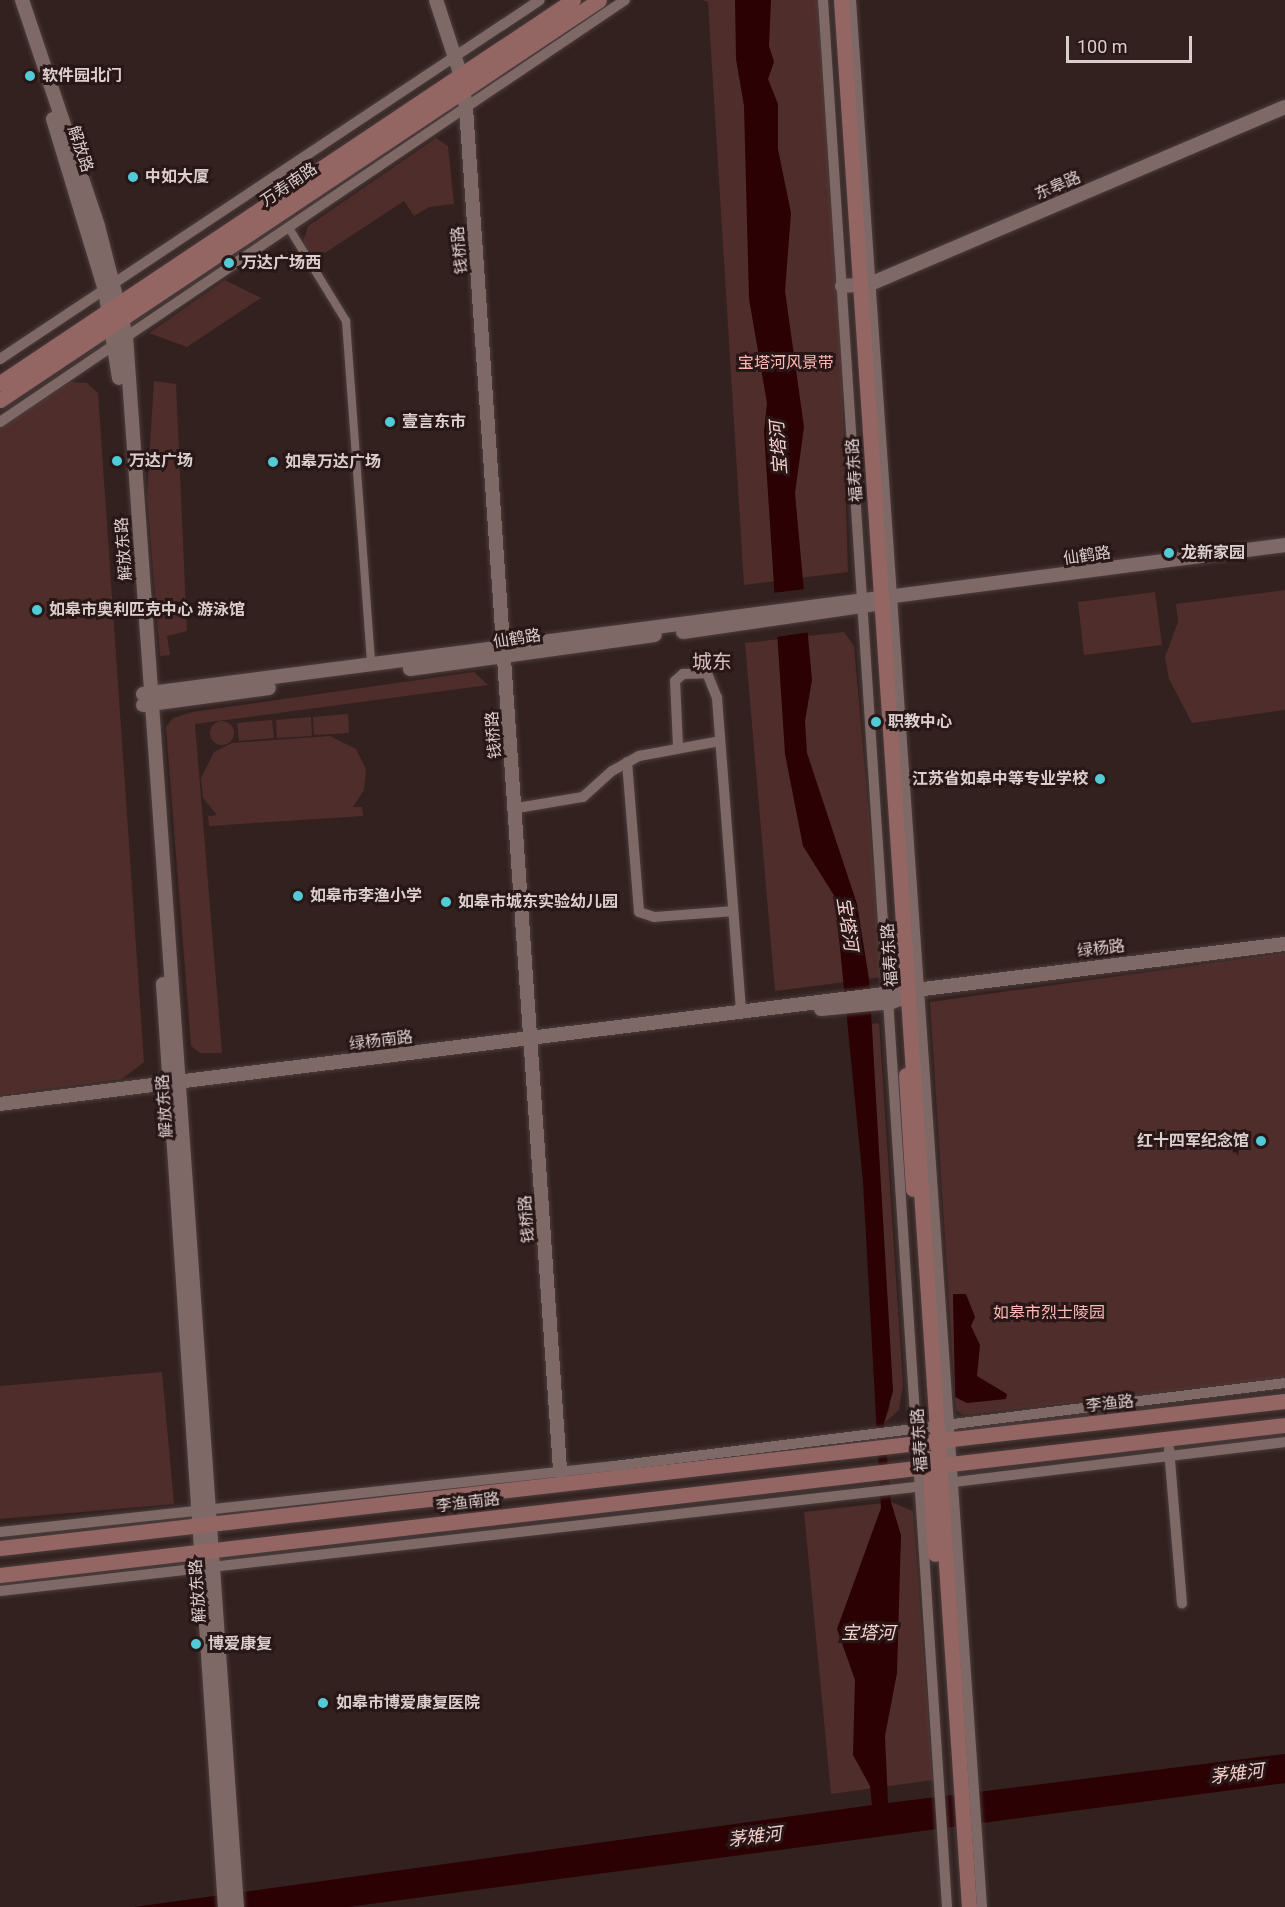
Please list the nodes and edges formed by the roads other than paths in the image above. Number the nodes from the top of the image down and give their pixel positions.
1 (13, 0) edge
2 (22, 0) edge
3 (436, 0) edge
4 (444, 0) edge
5 (540, 0) edge
6 (573, 0) edge
7 (599, 0) edge
8 (625, 0) edge
9 (823, 0) edge
10 (832, 0) edge
11 (841, 0) edge
12 (851, 0) edge
13 (459, 54) junction
14 (467, 80) junction
15 (470, 106) junction
16 (1285, 107) edge
17 (289, 228) junction
18 (856, 285) junction
19 (110, 287) junction
20 (116, 314) junction
21 (121, 340) junction
22 (0, 359) edge
23 (0, 383) edge
24 (0, 400) edge
25 (0, 422) edge
26 (1285, 545) edge
27 (877, 602) junction
28 (509, 650) junction
29 (371, 667) junction
30 (147, 700) junction
31 (720, 741) junction
32 (678, 747) junction
33 (627, 762) junction
34 (523, 807) junction
35 (733, 911) junction
36 (1285, 944) edge
37 (899, 995) junction
38 (741, 1013) junction
39 (535, 1040) junction
40 (176, 1083) junction
41 (0, 1104) edge
42 (1285, 1383) edge
43 (1285, 1401) edge
44 (1285, 1425) edge
45 (1023, 1431) junction
46 (932, 1434) junction
47 (1168, 1439) junction
48 (874, 1441) junction
49 (1285, 1442) edge
50 (857, 1451) junction
51 (1170, 1456) junction
52 (1024, 1458) junction
53 (934, 1467) junction
54 (563, 1471) junction
55 (858, 1476) junction
56 (935, 1484) junction
57 (203, 1509) junction
58 (205, 1525) junction
59 (0, 1532) edge
60 (0, 1548) edge
61 (207, 1551) junction
62 (208, 1567) junction
63 (0, 1575) edge
64 (0, 1591) edge
65 (1182, 1603) dead end
66 (957, 1792) junction
67 (959, 1829) junction
68 (230, 1884) junction
69 (225, 1907) edge
70 (237, 1907) edge
71 (947, 1907) edge
72 (960, 1907) edge
73 (969, 1907) edge
74 (982, 1907) edge

1 - 19 street, 解放路
2 - 19 street, 解放路
3 - 13 street, 钱桥路
4 - 13 street, 钱桥路
5 - 13 street
6 - 14 main road, 万寿南路
7 - 14 main road, 万寿南路
8 - 15 street
9 - 18 street
10 - 18 main road, 福寿东路
11 - 18 main road, 福寿东路
12 - 18 street
13 - 14 street, 钱桥路
13 - 19 street
14 - 15 street, 钱桥路
14 - 20 main road, 万寿南路
15 - 17 street
15 - 28 street, 钱桥路
16 - 18 street, 东皋路
17 - 21 street
17 - 29 street
18 - 27 main road, 福寿东路
19 - 20 street, 解放路
19 - 22 street
20 - 21 street, 解放东路
20 - 23 main road, 万寿南路
20 - 24 main road, 万寿南路
21 - 25 street
21 - 30 street, 解放东路
26 - 27 street, 仙鹤路
27 - 28 street, 仙鹤路
27 - 37 main road, 福寿东路
28 - 29 street, 仙鹤路
28 - 30 street, 仙鹤路
28 - 34 street, 钱桥路
28 - 39 street, 钱桥路
29 - 30 street, 仙鹤路
30 - 40 street, 解放东路
31 - 32 street
31 - 32 street
31 - 35 street
32 - 33 street
33 - 34 street
33 - 35 street
34 - 39 street, 钱桥路
35 - 38 street
36 - 37 street, 绿杨路
37 - 38 street, 绿杨南路
37 - 46 main road, 福寿东路
37 - 46 street
38 - 39 street, 绿杨南路
39 - 40 street, 绿杨南路
39 - 54 street, 钱桥路
40 - 41 street, 绿杨南路
40 - 57 street, 解放东路
42 - 46 street
43 - 45 main road, 李渔路
44 - 47 main road
45 - 46 main road, 李渔路
45 - 52 main road
46 - 48 main road, 李渔南路
46 - 53 main road, 福寿东路
46 - 53 street
47 - 51 street
47 - 52 main road
48 - 50 main road, 李渔南路
48 - 54 street
49 - 51 street
50 - 55 main road
50 - 58 main road, 李渔南路
51 - 56 street
51 - 65 street
52 - 53 main road
53 - 55 main road, 李渔南路
53 - 56 main road, 福寿东路
53 - 56 street
54 - 57 street
55 - 61 main road, 李渔南路
56 - 62 street
56 - 66 main road, 福寿东路
56 - 66 street
57 - 58 street, 解放东路
57 - 59 street
58 - 60 main road, 李渔南路
58 - 61 street, 解放东路
61 - 62 street, 解放东路
61 - 63 main road, 李渔南路
62 - 64 street
62 - 68 street, 解放东路
66 - 67 main road, 福寿东路
67 - 71 street
67 - 72 main road, 福寿东路
67 - 73 main road, 福寿东路
67 - 74 street
68 - 69 street, 解放东路
68 - 70 street, 解放东路

